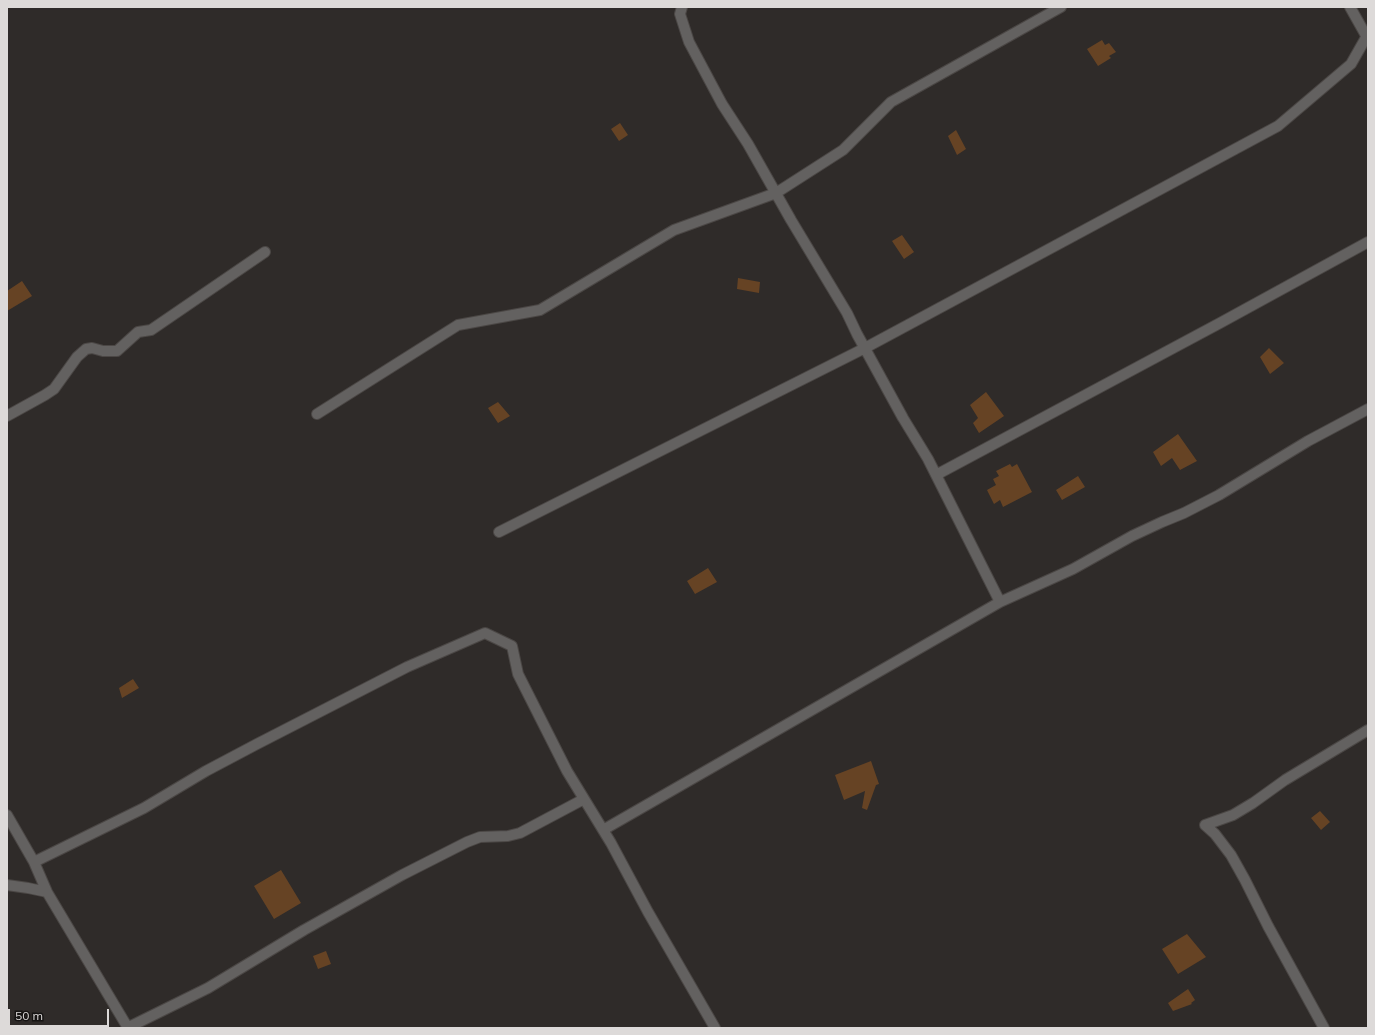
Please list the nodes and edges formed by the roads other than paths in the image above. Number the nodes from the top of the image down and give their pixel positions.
1 (682, 7) edge
2 (1061, 7) edge
3 (1350, 7) edge
4 (1368, 37) edge
5 (776, 193) junction
6 (1368, 242) edge
7 (265, 252) dead end
8 (865, 348) junction
9 (1368, 408) edge
10 (317, 414) dead end
11 (7, 416) edge
12 (936, 475) junction
13 (499, 532) dead end
14 (1000, 602) junction
15 (1368, 730) edge
16 (584, 799) junction
17 (7, 815) edge
18 (602, 830) junction
19 (34, 862) junction
20 (7, 885) edge
21 (47, 892) junction
22 (128, 1028) edge
23 (716, 1028) edge
24 (1324, 1028) edge

1 - 5 street
2 - 5 street
3 - 4 street
4 - 8 street
5 - 8 street
5 - 10 street
6 - 12 street
7 - 11 street
8 - 12 street
8 - 13 street
9 - 14 street
12 - 14 street
14 - 18 street
15 - 24 street
16 - 18 street
16 - 19 street
16 - 22 street
17 - 19 street
18 - 23 street
19 - 21 street
20 - 21 street
21 - 22 street

